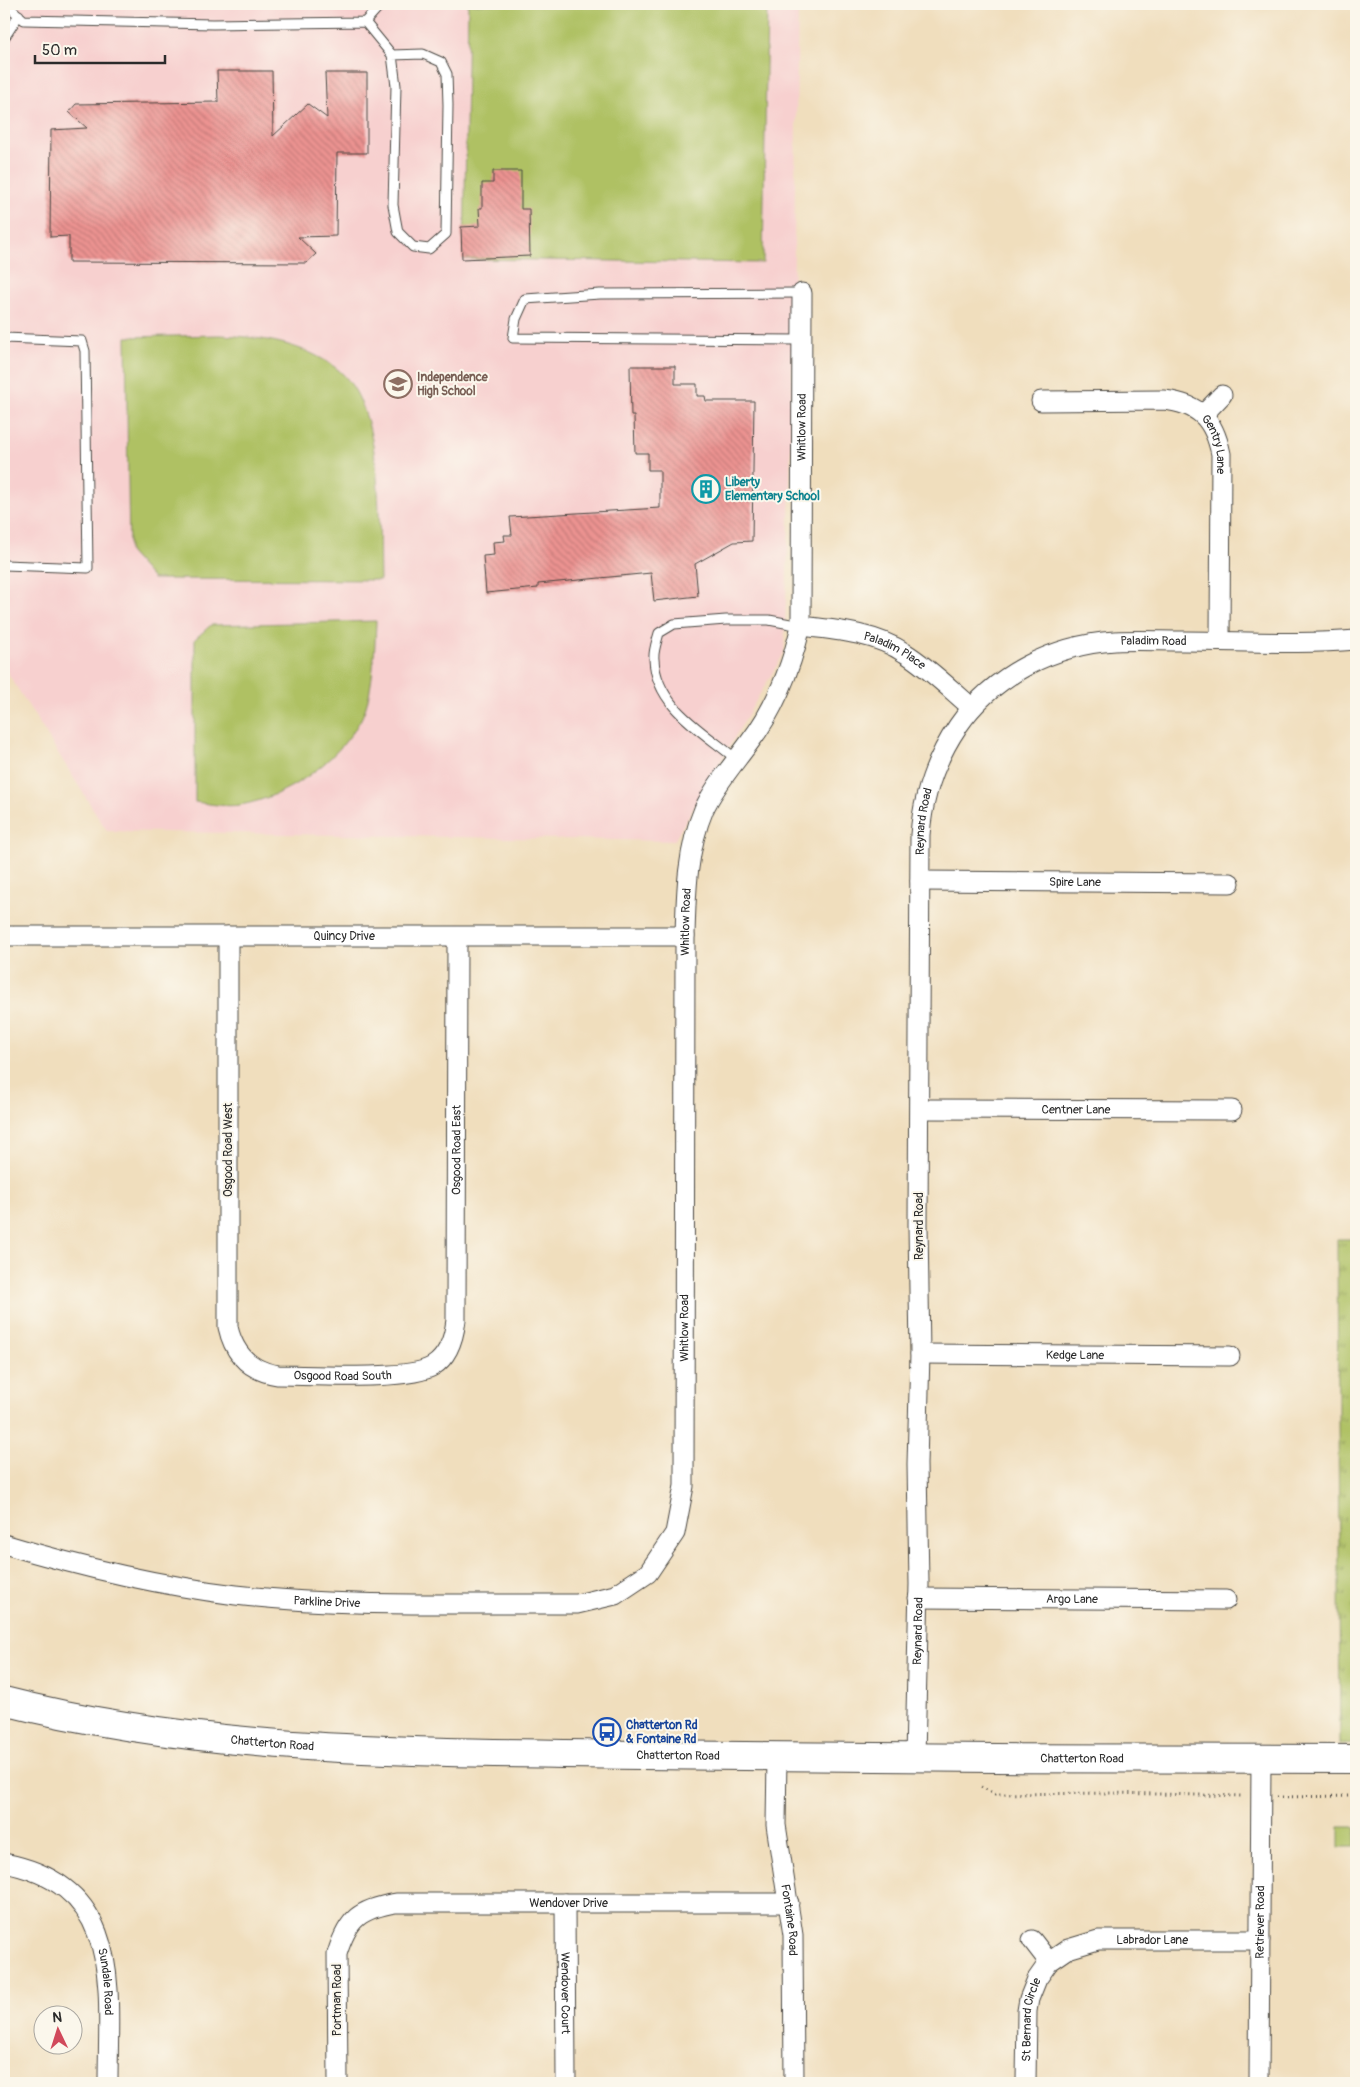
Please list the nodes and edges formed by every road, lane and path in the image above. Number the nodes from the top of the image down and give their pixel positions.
1 (6, 4) edge
2 (381, 4) edge
3 (19, 15) junction
4 (365, 22) junction
5 (4, 38) edge
6 (392, 55) junction
7 (802, 293) joint
8 (4, 338) edge
9 (802, 340) junction
10 (1222, 395) dead end
11 (1040, 401) dead end
12 (1203, 415) junction
13 (4, 566) edge
14 (801, 626) junction
15 (1356, 640) edge
16 (1220, 641) junction
17 (971, 707) junction
18 (736, 760) junction
19 (920, 880) junction
20 (1230, 883) dead end
21 (4, 936) edge
22 (228, 936) junction
23 (458, 936) junction
24 (686, 936) junction
25 (920, 1109) junction
26 (1232, 1110) dead end
27 (920, 1354) junction
28 (1230, 1356) dead end
29 (441, 1359) joint
30 (244, 1360) joint
31 (4, 1544) edge
32 (648, 1573) joint
33 (918, 1598) junction
34 (1226, 1600) dead end
35 (4, 1701) edge
36 (778, 1757) junction
37 (915, 1757) junction
38 (1261, 1759) junction
39 (1356, 1760) edge
40 (981, 1787) dead end
41 (1244, 1796) dead end
42 (1356, 1796) edge
43 (1269, 1797) dead end
44 (4, 1863) edge
45 (565, 1903) junction
46 (789, 1903) junction
47 (354, 1920) joint
48 (1032, 1940) dead end
49 (1260, 1940) junction
50 (1049, 1962) junction
51 (108, 2083) edge
52 (338, 2083) edge
53 (566, 2083) edge
54 (794, 2083) edge
55 (1026, 2083) edge
56 (1259, 2083) edge

1 - 3 lane
2 - 4 lane
3 - 4 lane
3 - 5 lane
4 - 6 lane
6 - 6 lane
7 - 9 street, Whitlow Road
7 - 9 lane
8 - 13 lane
9 - 14 street, Whitlow Road
10 - 12 street
11 - 12 street, Gentry Lane
12 - 16 street, Gentry Lane
14 - 17 street, Paladim Place
14 - 18 street, Whitlow Road
14 - 18 lane
15 - 16 street, Paladim Road
16 - 17 street, Paladim Road
17 - 19 street, Reynard Road
18 - 24 street, Whitlow Road
19 - 20 street, Spire Lane
19 - 25 street, Reynard Road
21 - 22 street, Quincy Drive
22 - 23 street, Quincy Drive
22 - 30 street, Osgood Road West
23 - 24 street, Quincy Drive
23 - 29 street, Osgood Road East
24 - 32 street, Whitlow Road
25 - 26 street, Centner Lane
25 - 27 street, Reynard Road
27 - 28 street, Kedge Lane
27 - 33 street, Reynard Road
29 - 30 street, Osgood Road South
31 - 32 street, Parkline Drive
33 - 34 street, Argo Lane
33 - 37 street, Reynard Road
35 - 36 main road, Chatterton Road
36 - 37 main road, Chatterton Road
36 - 46 street, Fontaine Road
37 - 38 main road, Chatterton Road
38 - 39 main road, Chatterton Road
38 - 49 street, Retriever Road
40 - 41 path
42 - 43 path
44 - 51 street, Sundale Road
45 - 46 street, Wendover Drive
45 - 47 street, Wendover Drive
45 - 53 street, Wendover Court
46 - 54 street, Fontaine Road
47 - 52 street, Portman Road
48 - 50 street
49 - 50 street, Labrador Lane
49 - 56 street, Retriever Road
50 - 55 street, St Bernard Circle

